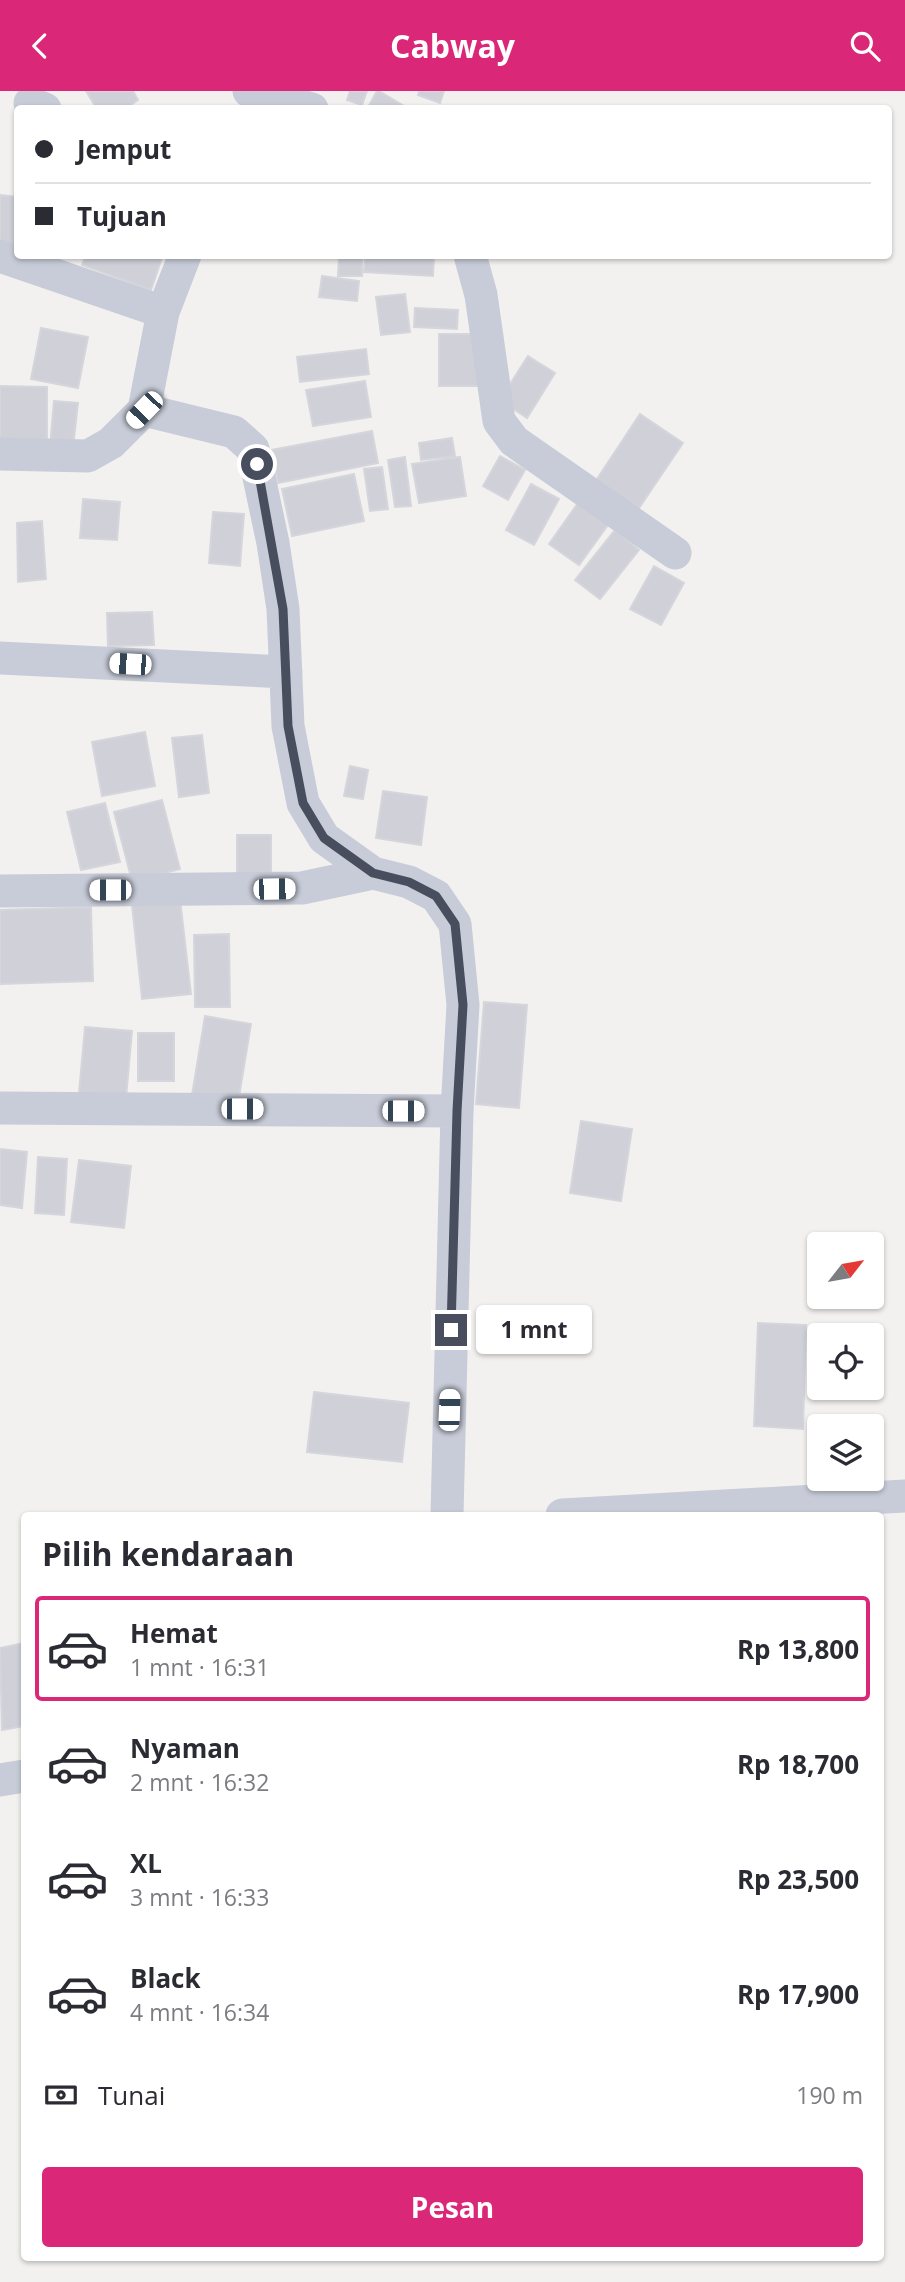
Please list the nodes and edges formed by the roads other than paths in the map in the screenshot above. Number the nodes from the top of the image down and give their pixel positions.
1 (249, 91) edge
2 (298, 105) edge
3 (0, 256) edge
4 (183, 259) edge
5 (471, 259) edge
6 (163, 312) junction
7 (144, 410) junction
8 (0, 454) edge
9 (675, 553) dead end
10 (0, 658) edge
11 (286, 672) junction
12 (373, 873) junction
13 (0, 891) edge
14 (0, 1108) edge
15 (457, 1111) junction
16 (905, 1496) edge
17 (716, 1511) edge
18 (447, 1512) edge
19 (678, 1512) edge
20 (21, 1776) edge
21 (0, 1780) edge

1 - 2 street
3 - 6 street
4 - 6 street
5 - 9 street
6 - 7 street
7 - 8 street
7 - 11 street
10 - 11 street
11 - 12 street
12 - 13 street
12 - 15 street
14 - 15 street
15 - 18 street
16 - 17 street
17 - 19 street
20 - 21 street

